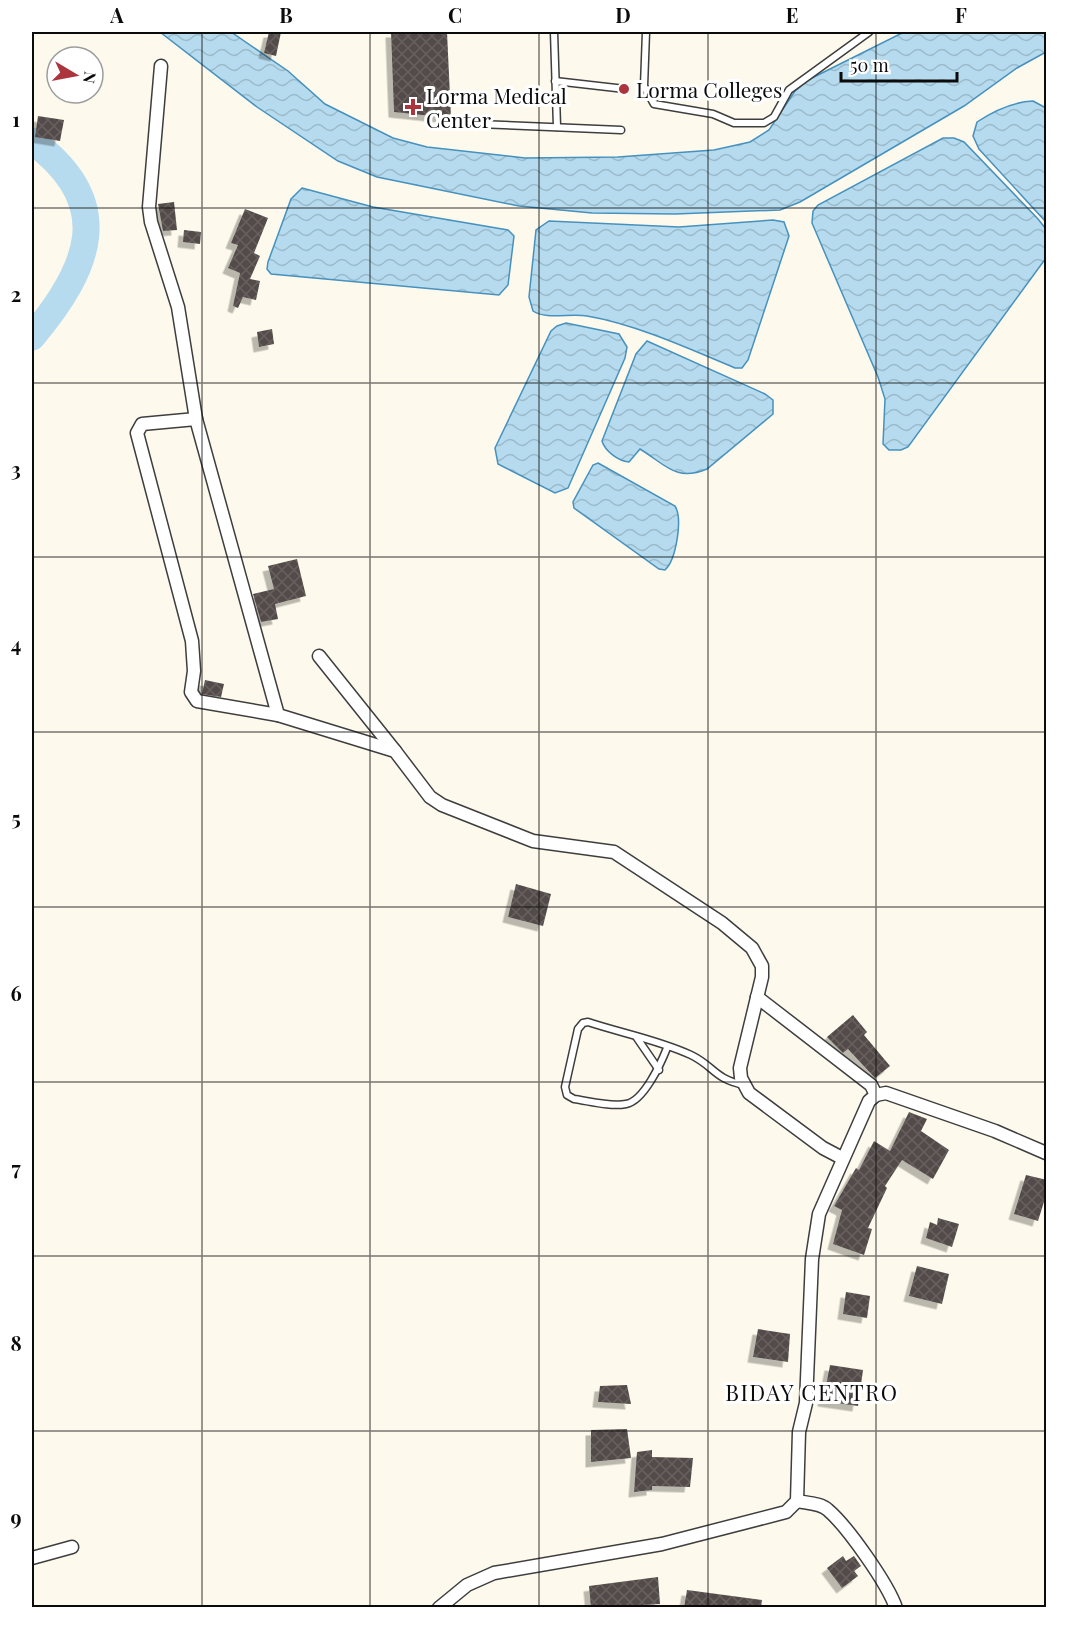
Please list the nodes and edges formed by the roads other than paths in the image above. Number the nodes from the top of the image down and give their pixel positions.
1 (554, 32) edge
2 (646, 32) edge
3 (868, 32) edge
4 (161, 66) dead end
5 (555, 81) junction
6 (625, 89) dead end
7 (478, 124) dead end
8 (557, 127) junction
9 (621, 130) dead end
10 (196, 419) junction
11 (319, 656) dead end
12 (278, 715) junction
13 (395, 751) junction
14 (757, 997) junction
15 (637, 1038) junction
16 (667, 1048) junction
17 (659, 1070) junction
18 (744, 1084) junction
19 (876, 1095) junction
20 (1047, 1153) edge
21 (842, 1158) junction
22 (796, 1501) junction
23 (72, 1547) dead end
24 (32, 1558) edge
25 (439, 1608) edge
26 (896, 1608) edge

1 - 5 lane
2 - 3 lane
4 - 10 street
5 - 6 lane
5 - 8 lane
7 - 8 lane
8 - 9 lane
10 - 12 street
10 - 12 street
11 - 13 street
12 - 13 street
13 - 14 street
14 - 18 street
14 - 19 street
15 - 16 lane
15 - 17 lane
15 - 17 lane
16 - 17 lane
16 - 18 lane
18 - 21 street
19 - 20 street
19 - 21 street
21 - 22 street
22 - 25 street
22 - 26 street
23 - 24 street

